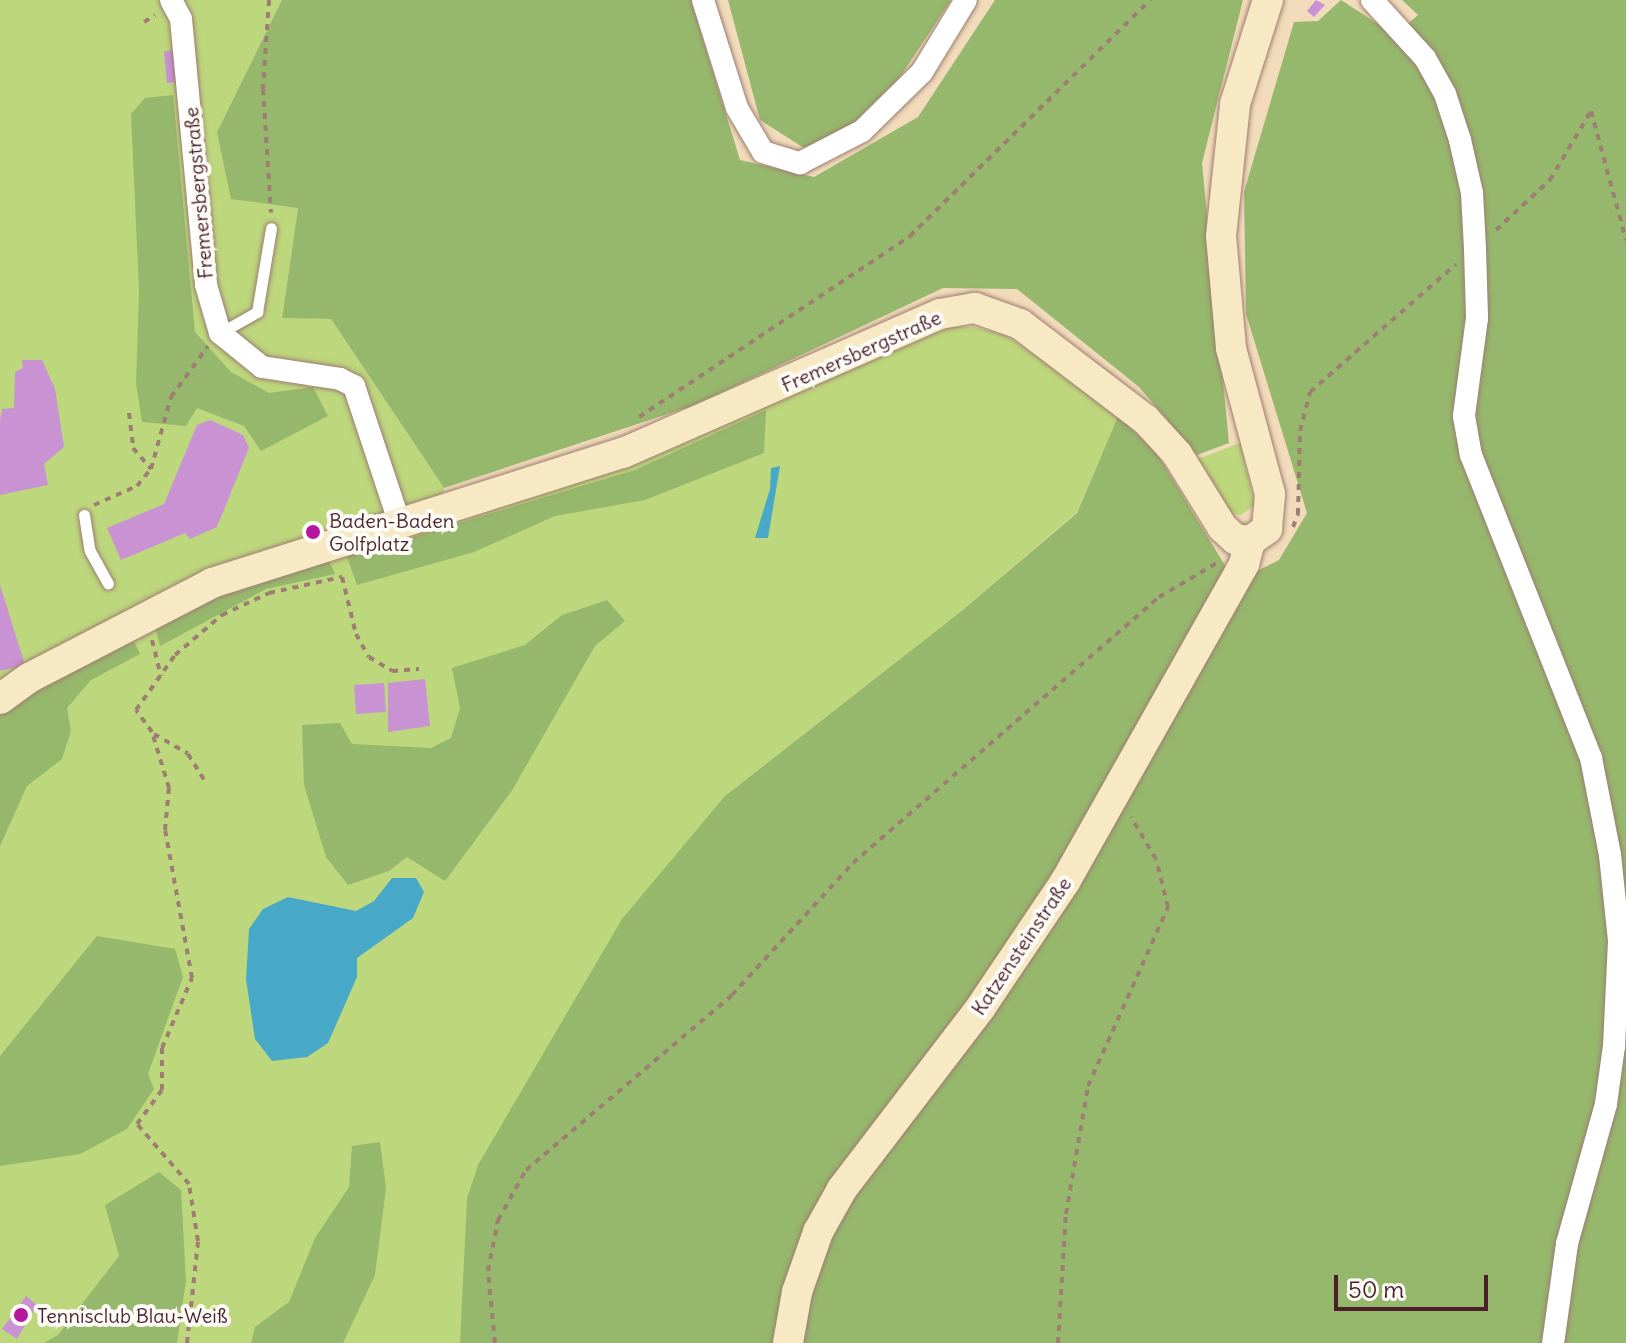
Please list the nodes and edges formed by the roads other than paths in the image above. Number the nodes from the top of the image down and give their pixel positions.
1 (171, 0) edge
2 (703, 0) edge
3 (966, 0) edge
4 (1268, 0) edge
5 (1372, 0) edge
6 (271, 228) road end
7 (220, 333) junction
8 (84, 515) road end
9 (400, 524) junction
10 (1247, 553) junction
11 (108, 583) dead end
12 (0, 699) edge
13 (788, 1343) edge
14 (1553, 1343) edge

1 - 7 street, Fremersbergstraße
2 - 3 street
4 - 10 main road, Katzensteinstraße
5 - 14 street
6 - 7 lane
7 - 9 street
8 - 11 lane
9 - 10 main road, Fremersbergstraße
9 - 12 main road, Fremersbergstraße
10 - 13 main road, Katzensteinstraße

